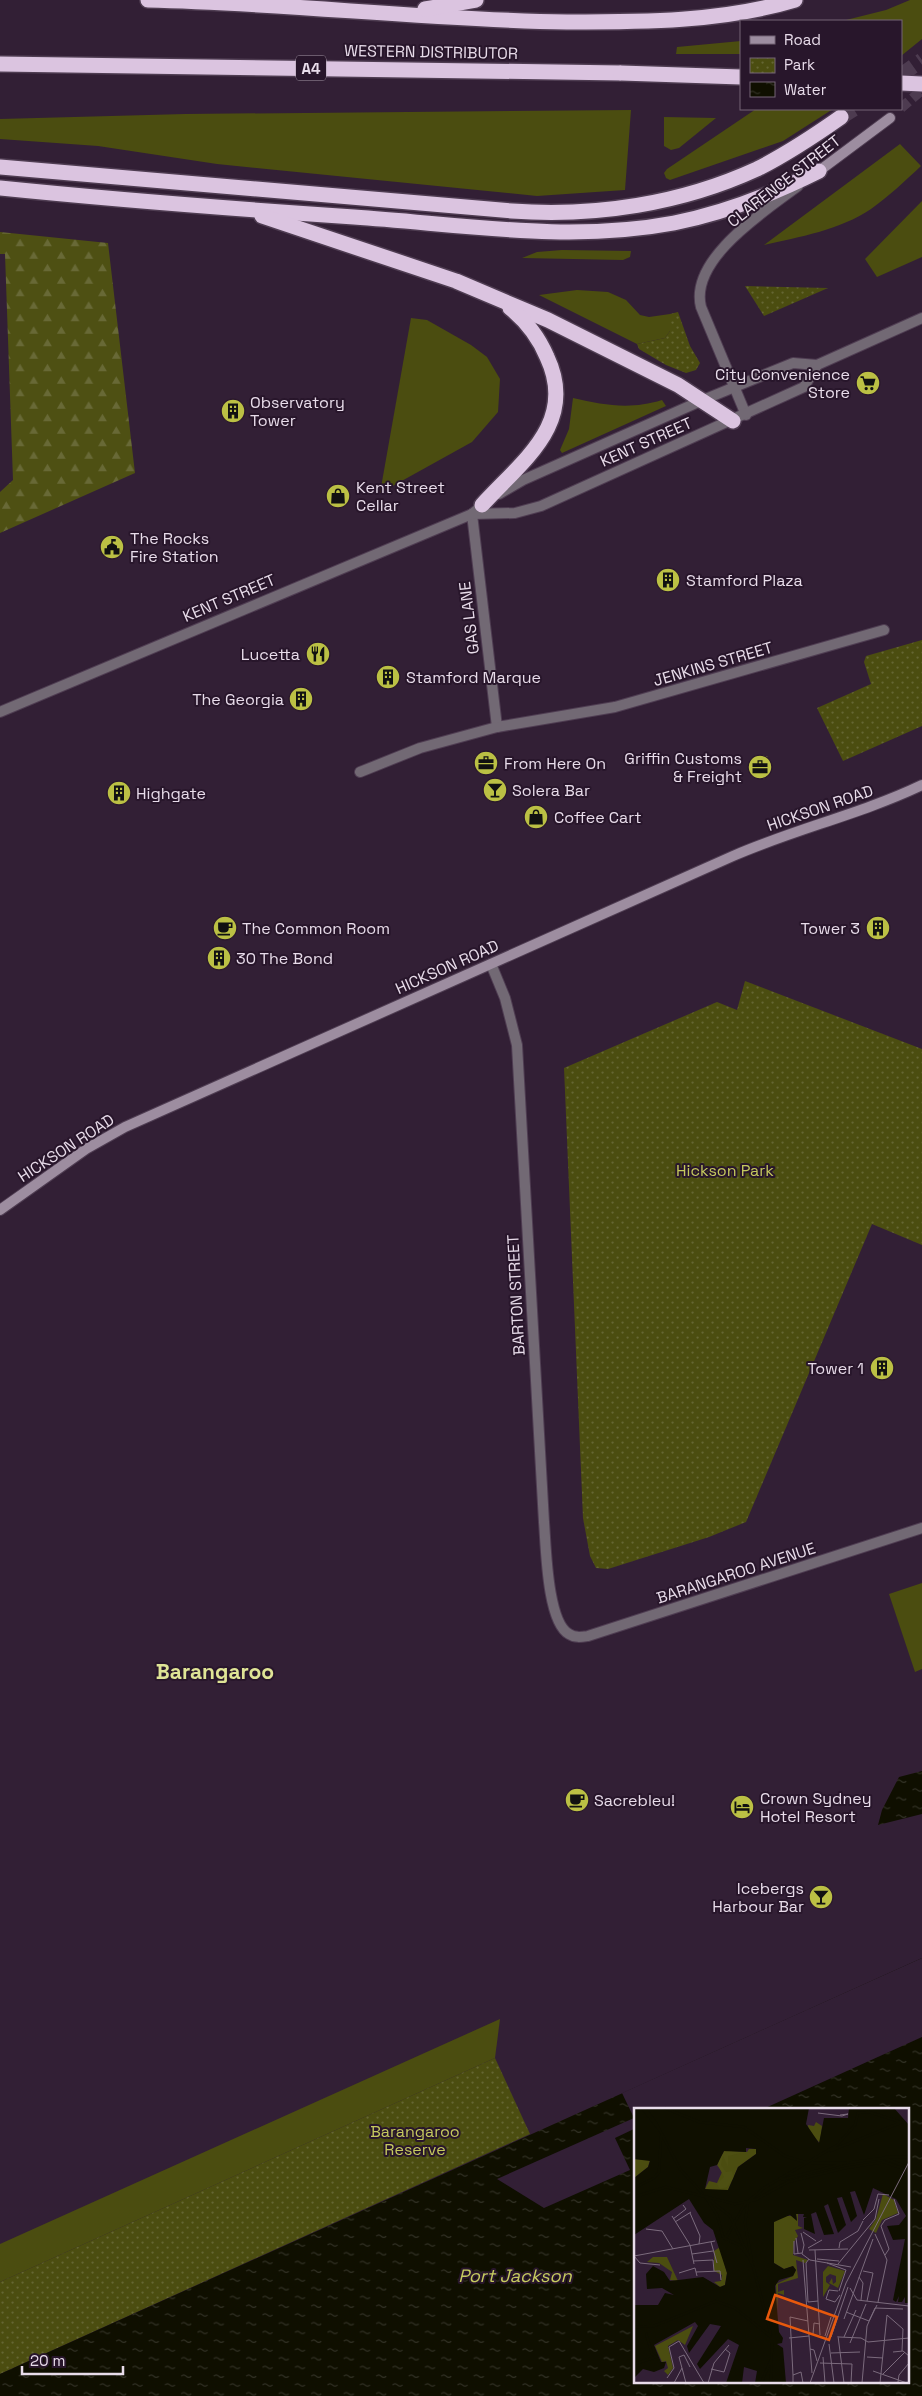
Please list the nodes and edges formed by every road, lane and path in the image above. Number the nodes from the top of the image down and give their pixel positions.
1 (148, 0) edge
2 (476, 0) edge
3 (795, 0) edge
4 (324, 10) junction
5 (0, 64) edge
6 (740, 77) edge
7 (902, 83) edge
8 (922, 84) edge
9 (841, 117) tunnel mouth
10 (890, 118) dead end
11 (0, 167) edge
12 (819, 170) junction
13 (0, 188) edge
14 (239, 209) junction
15 (500, 299) junction
16 (922, 318) edge
17 (817, 365) junction
18 (734, 387) junction
19 (703, 400) junction
20 (740, 418) junction
21 (477, 509) junction
22 (884, 630) dead end
23 (0, 712) edge
24 (497, 728) junction
25 (360, 772) dead end
26 (922, 785) edge
27 (491, 964) junction
28 (0, 1210) edge
29 (922, 1528) edge
30 (561, 1626) joint

1 - 4 highway
2 - 4 highway
3 - 4 highway
5 - 6 highway, WESTERN DISTRIBUTOR / A4, bridge
7 - 8 highway
9 - 11 highway
10 - 12 street, CLARENCE STREET
12 - 14 highway
12 - 18 street, CLARENCE STREET
13 - 14 highway
14 - 15 highway
15 - 19 highway
15 - 21 highway
16 - 17 street, KENT STREET
17 - 18 street, KENT STREET
17 - 20 street, KENT STREET
18 - 19 street, KENT STREET
18 - 20 street, CLARENCE STREET
19 - 20 highway
19 - 21 street, KENT STREET
20 - 21 street, KENT STREET
21 - 23 street, KENT STREET
21 - 24 street, GAS LANE
22 - 24 street, JENKINS STREET
24 - 25 street
26 - 27 street, HICKSON ROAD
27 - 28 street, HICKSON ROAD
27 - 30 street, BARTON STREET
29 - 30 street, BARANGAROO AVENUE

